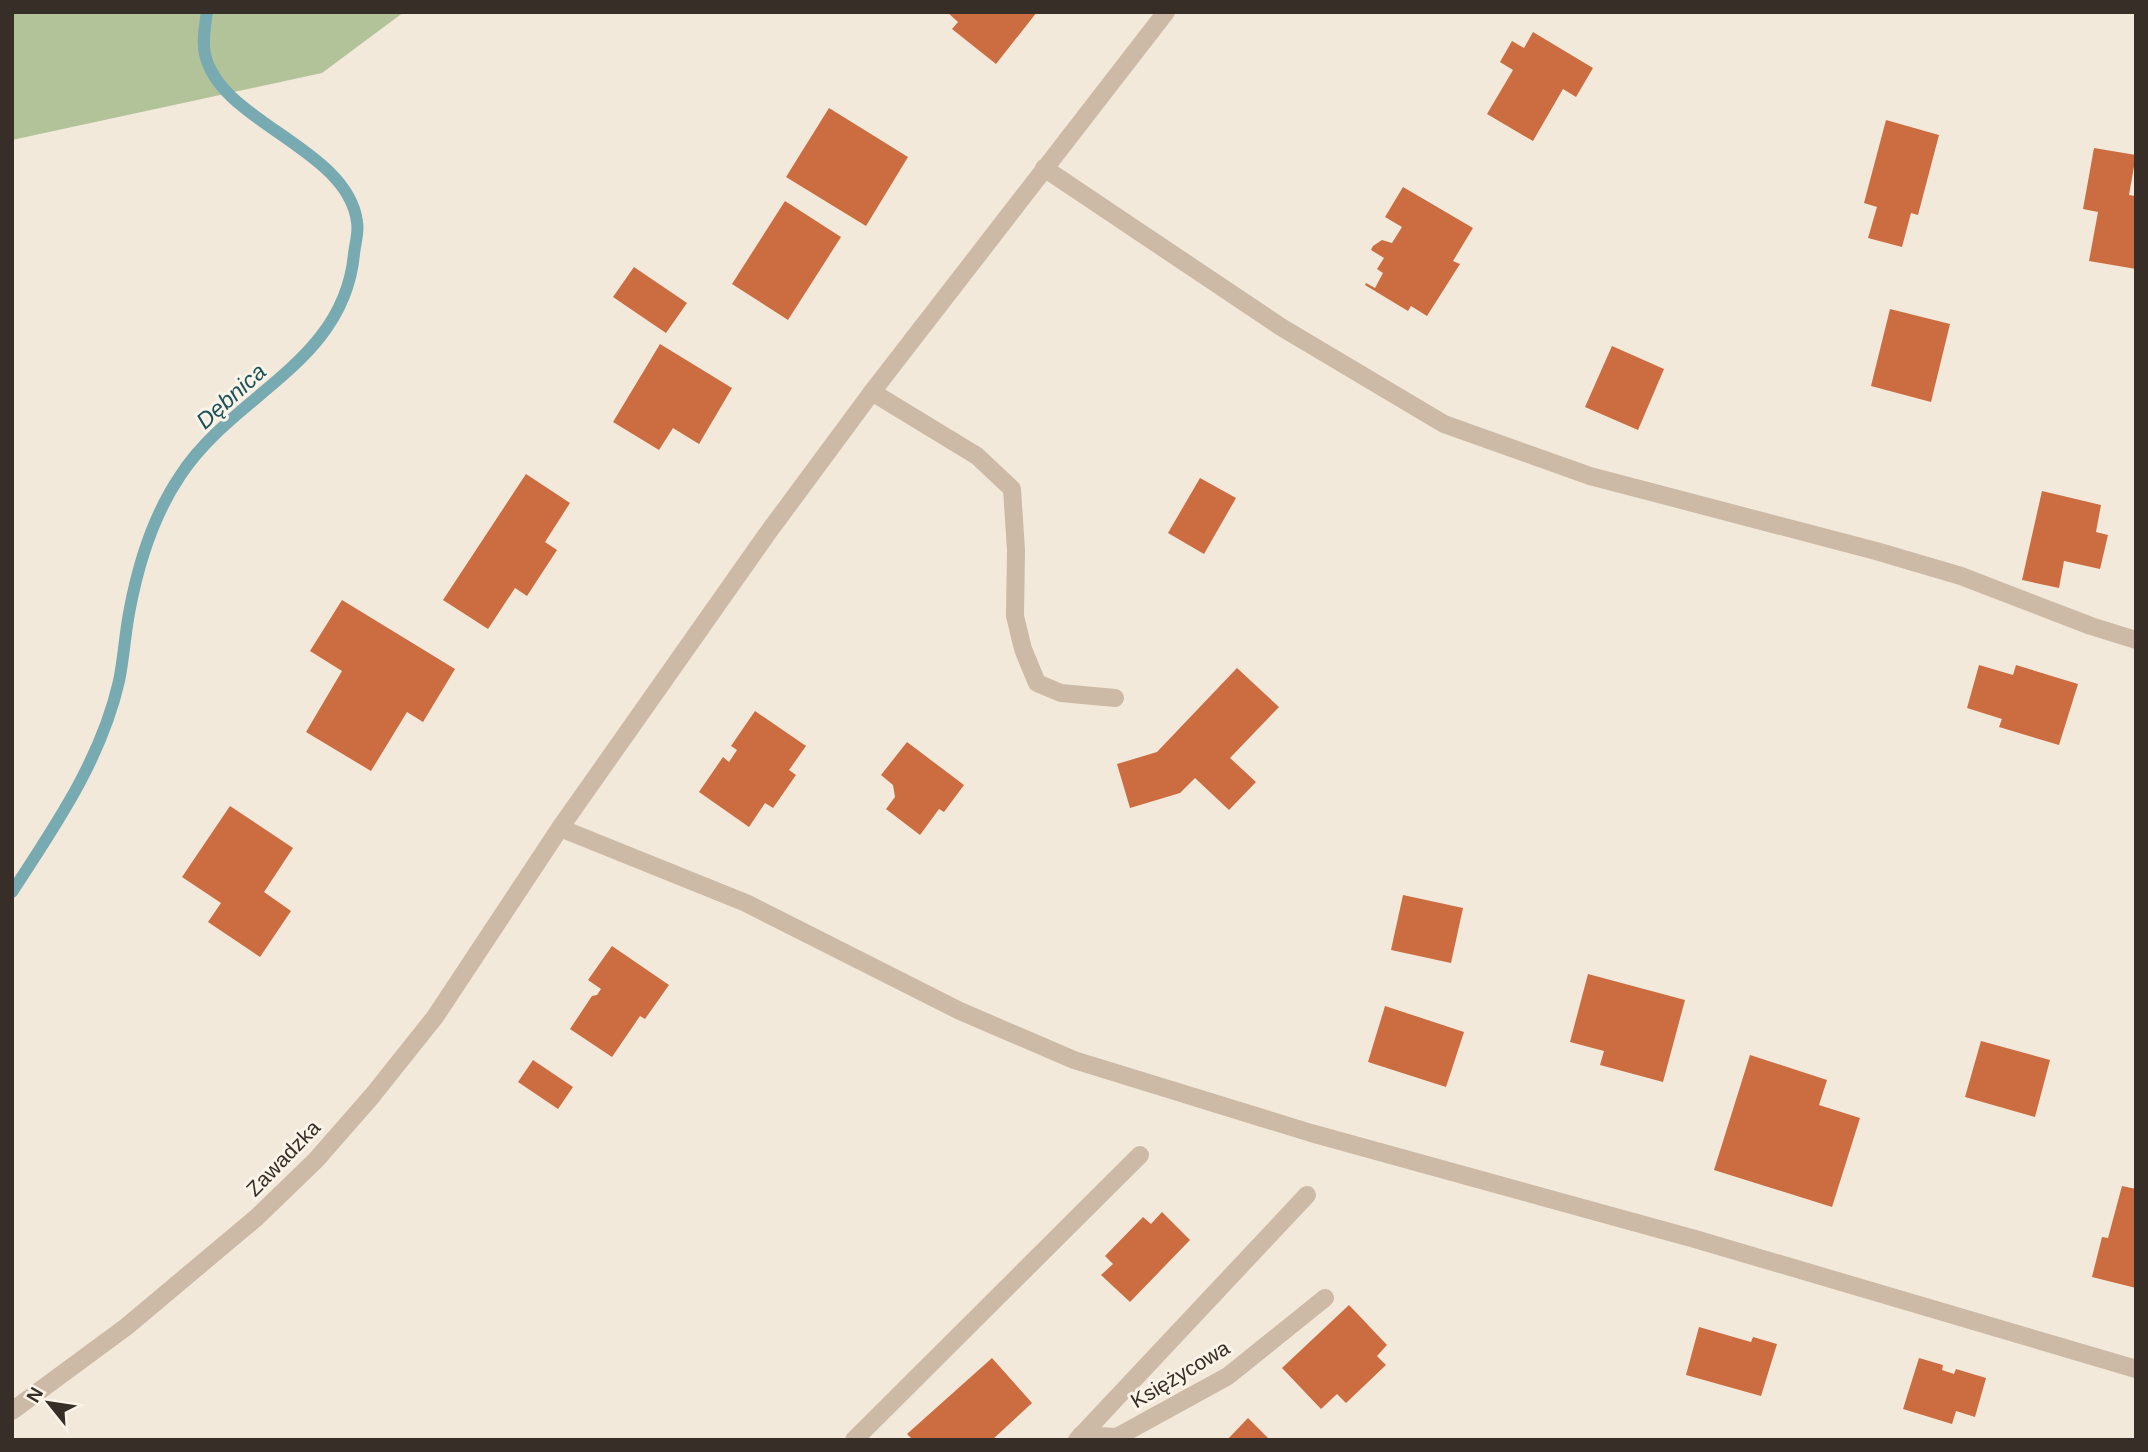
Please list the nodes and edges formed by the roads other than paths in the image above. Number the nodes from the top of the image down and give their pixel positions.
1 (1166, 12) edge
2 (1044, 168) junction
3 (872, 392) junction
4 (2136, 640) edge
5 (1115, 698) dead end
6 (560, 828) junction
7 (1140, 1155) dead end
8 (1307, 1195) dead end
9 (1325, 1298) dead end
10 (2136, 1369) edge
11 (12, 1410) edge
12 (1079, 1437) edge
13 (854, 1440) edge

1 - 2 street, Zawadzka
2 - 3 street, Zawadzka
2 - 4 street
3 - 5 street
3 - 6 street, Zawadzka
6 - 10 street
6 - 11 street, Zawadzka
7 - 13 street
8 - 12 street, Księżycowa
9 - 12 street, Księżycowa

